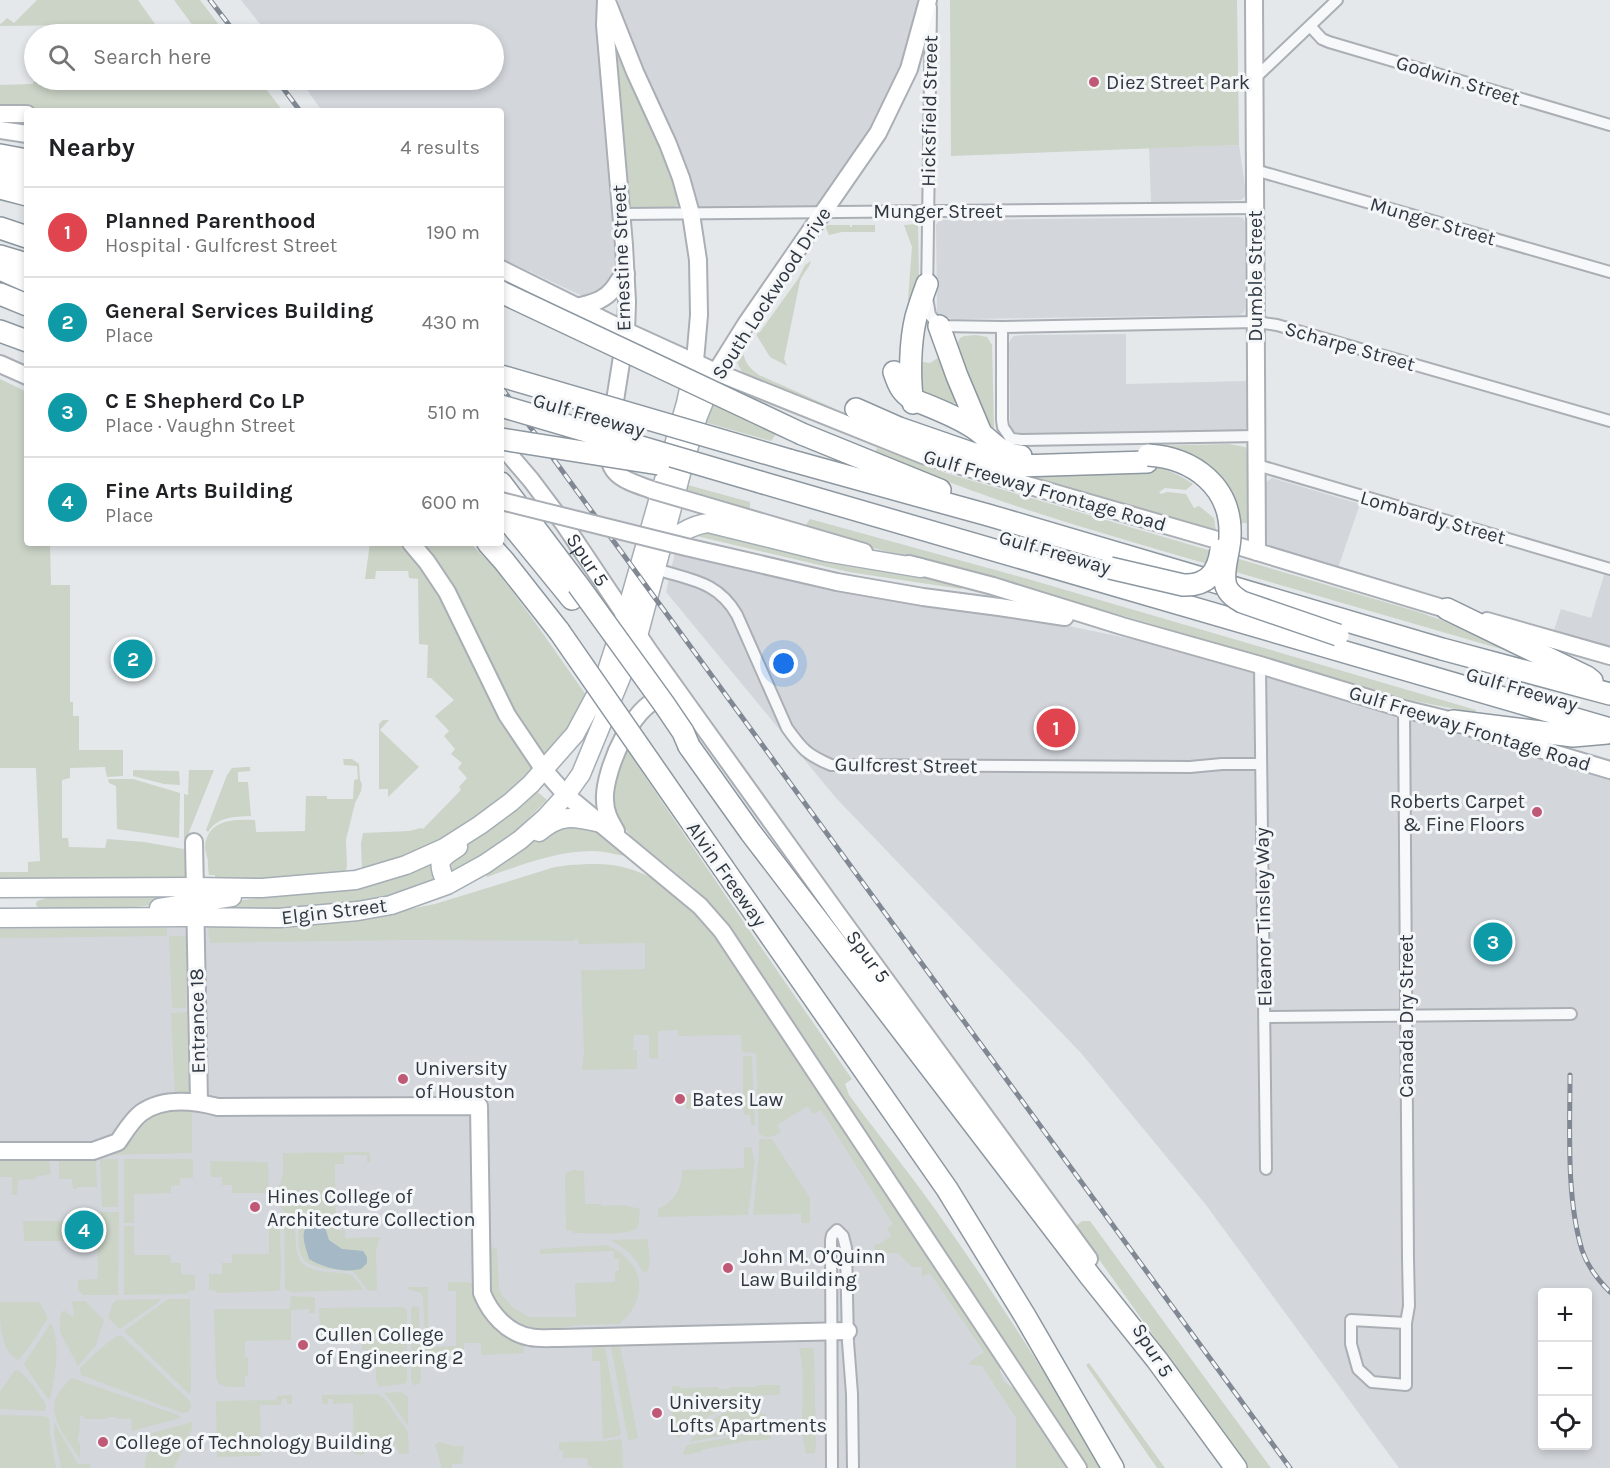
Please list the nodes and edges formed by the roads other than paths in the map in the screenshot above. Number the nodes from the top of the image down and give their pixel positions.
1 (606, 0) edge
2 (930, 0) edge
3 (1254, 0) edge
4 (1337, 0) edge
5 (1310, 26) junction
6 (1254, 79) junction
7 (0, 114) edge
8 (24, 114) edge
9 (1610, 125) edge
10 (0, 129) edge
11 (24, 133) edge
12 (0, 155) edge
13 (24, 159) edge
14 (0, 170) edge
15 (1255, 170) junction
16 (24, 175) edge
17 (0, 188) edge
18 (24, 194) edge
19 (1255, 208) junction
20 (823, 212) junction
21 (928, 212) junction
22 (621, 214) junction
23 (691, 214) junction
24 (0, 228) edge
25 (24, 236) edge
26 (0, 242) edge
27 (24, 250) edge
28 (0, 256) edge
29 (24, 263) edge
30 (0, 269) edge
31 (504, 270) edge
32 (1610, 272) edge
33 (626, 274) junction
34 (24, 280) edge
35 (927, 285) junction
36 (504, 293) edge
37 (0, 294) edge
38 (24, 304) edge
39 (577, 307) junction
40 (1256, 322) junction
41 (939, 326) junction
42 (1002, 327) junction
43 (0, 331) edge
44 (626, 331) junction
45 (24, 340) edge
46 (695, 361) junction
47 (0, 363) edge
48 (716, 372) junction
49 (894, 372) dead end
50 (24, 373) edge
51 (504, 377) edge
52 (504, 391) edge
53 (912, 399) junction
54 (504, 407) edge
55 (856, 409) dead end
56 (960, 420) junction
57 (1610, 421) edge
58 (926, 425) junction
59 (900, 428) junction
60 (981, 433) junction
61 (1256, 436) junction
62 (504, 439) edge
63 (947, 444) junction
64 (504, 448) edge
65 (1148, 459) junction
66 (1257, 465) junction
67 (786, 474) junction
68 (760, 482) junction
69 (504, 487) edge
70 (652, 490) joint
71 (504, 502) edge
72 (504, 515) edge
73 (988, 515) junction
74 (414, 546) edge
75 (489, 546) edge
76 (662, 547) junction
77 (1257, 552) junction
78 (921, 568) junction
79 (1110, 568) junction
80 (656, 570) junction
81 (1610, 570) edge
82 (575, 592) junction
83 (1446, 609) junction
84 (625, 615) junction
85 (1122, 626) junction
86 (1338, 635) junction
87 (638, 636) junction
88 (1610, 656) edge
89 (1260, 665) junction
90 (1608, 693) edge
91 (688, 705) junction
92 (1404, 709) junction
93 (1610, 714) edge
94 (1453, 721) junction
95 (1610, 731) edge
96 (1261, 764) junction
97 (543, 770) junction
98 (1610, 770) edge
99 (566, 795) junction
100 (511, 802) junction
101 (601, 823) junction
102 (621, 839) junction
103 (194, 842) dead end
104 (480, 867) junction
105 (447, 885) junction
106 (0, 888) edge
107 (25, 888) junction
108 (196, 902) junction
109 (0, 918) edge
110 (26, 918) junction
111 (1571, 1014) dead end
112 (1406, 1015) junction
113 (1264, 1017) junction
114 (199, 1102) junction
115 (0, 1151) edge
116 (1266, 1169) dead end
117 (832, 1278) junction
118 (847, 1278) junction
119 (1406, 1323) junction
120 (840, 1331) junction
121 (1157, 1360) junction
122 (832, 1468) edge
123 (853, 1468) edge
124 (1078, 1468) edge
125 (1113, 1468) edge
126 (1236, 1468) edge

1 - 22 main road, Ernestine Street
1 - 23 main road, Ernestine Street
2 - 20 main road, South Lockwood Drive
2 - 21 street, Hicksfield Street
3 - 6 main road, Dumble Street
4 - 5 street
5 - 6 street
5 - 9 street, Godwin Street
6 - 15 main road, Dumble Street
7 - 8 main road
10 - 11 main road
12 - 13 highway
14 - 16 highway
15 - 19 main road, Dumble Street
15 - 32 street, Munger Street
17 - 18 highway
19 - 21 street, Munger Street
19 - 40 main road, Dumble Street
20 - 21 street, Munger Street
20 - 23 street, Munger Street
20 - 48 main road, South Lockwood Drive
21 - 35 street, Hicksfield Street
22 - 23 street, Munger Street
22 - 33 main road, Ernestine Street
23 - 46 main road, Ernestine Street
24 - 25 highway
26 - 27 highway
28 - 29 highway
30 - 34 highway
31 - 39 main road, Gulf Freeway Frontage Road
33 - 39 main road
33 - 44 main road, Ernestine Street
35 - 41 street, Hicksfield Street
35 - 53 highway
36 - 73 highway, bridge
37 - 38 highway
39 - 44 main road, Gulf Freeway Frontage Road
40 - 42 street, Scharpe Street
40 - 57 street, Scharpe Street
40 - 61 main road, Dumble Street
41 - 42 street, Scharpe Street
41 - 60 highway
42 - 61 street
43 - 45 highway
44 - 46 main road, Gulf Freeway Frontage Road
44 - 70 main road, Ernestine Street
46 - 48 main road, Gulf Freeway Frontage Road
46 - 84 main road, South Lockwood Drive
47 - 50 main road
48 - 76 main road, South Lockwood Drive
48 - 77 main road, Gulf Freeway Frontage Road
49 - 53 highway
51 - 67 highway, Gulf Freeway, bridge
52 - 67 highway, Gulf Freeway
53 - 56 highway
53 - 58 highway
54 - 68 highway, Gulf Freeway, bridge
55 - 59 highway
56 - 58 highway
56 - 60 highway
58 - 59 highway
58 - 63 highway
59 - 63 highway
60 - 65 highway
61 - 66 main road, Dumble Street
62 - 68 highway, bridge
63 - 65 highway
64 - 84 main road, Spur 5
65 - 79 highway, bridge
65 - 86 highway, bridge
66 - 77 main road, Dumble Street
66 - 81 street, Lombardy Street
67 - 68 highway, Gulf Freeway
67 - 73 highway, Gulf Freeway
67 - 79 highway, Gulf Freeway
67 - 95 highway, Gulf Freeway
69 - 82 highway
70 - 78 main road, Gulf Freeway Frontage Road, bridge
71 - 85 main road, Gulf Freeway Frontage Road, bridge
72 - 82 highway
73 - 90 highway, Gulf Freeway
74 - 97 main road
75 - 125 highway, Alvin Freeway, bridge
76 - 78 main road
76 - 80 main road, South Lockwood Drive
77 - 83 main road, Gulf Freeway Frontage Road
78 - 85 main road, Gulf Freeway Frontage Road
79 - 86 highway, Gulf Freeway, bridge
80 - 87 main road, South Lockwood Drive
80 - 96 street, Gulfcrest Street
82 - 121 highway, Spur 5, bridge
83 - 88 main road, Gulf Freeway Frontage Road
83 - 90 highway
84 - 87 main road, Spur 5
84 - 97 main road, Elgin Street
85 - 89 main road, Gulf Freeway Frontage Road
86 - 93 highway, Gulf Freeway
87 - 91 main road, Spur 5
87 - 99 main road, Elgin Street
89 - 92 main road, Gulf Freeway Frontage Road
89 - 96 street, Eleanor Tinsley Way
91 - 102 main road
91 - 121 main road, Spur 5
92 - 94 main road, Gulf Freeway Frontage Road
92 - 112 street, Canada Dry Street
94 - 95 highway
94 - 98 main road, Gulf Freeway Frontage Road
96 - 113 street, Eleanor Tinsley Way
97 - 99 main road
97 - 100 main road, Elgin Street
99 - 101 main road
99 - 104 main road, Elgin Street
100 - 105 main road
100 - 108 main road, Elgin Street
101 - 102 main road
101 - 104 main road
102 - 124 main road
103 - 108 main road, Entrance 18
104 - 105 main road, Elgin Street
105 - 108 main road, Elgin Street
106 - 107 main road, Elgin Street
107 - 108 main road, Elgin Street
107 - 110 main road
108 - 110 main road, Elgin Street
108 - 114 main road, Entrance 18
109 - 110 main road, Elgin Street
111 - 112 street
112 - 113 street
112 - 119 street, Canada Dry Street
113 - 116 street, Eleanor Tinsley Way
114 - 115 main road, Entrance 18
114 - 120 main road
117 - 118 street
117 - 118 street
117 - 120 street
118 - 120 street
119 - 119 street, Canada Dry Street
120 - 122 street
120 - 123 street
121 - 126 highway, Spur 5 / Spur 5

